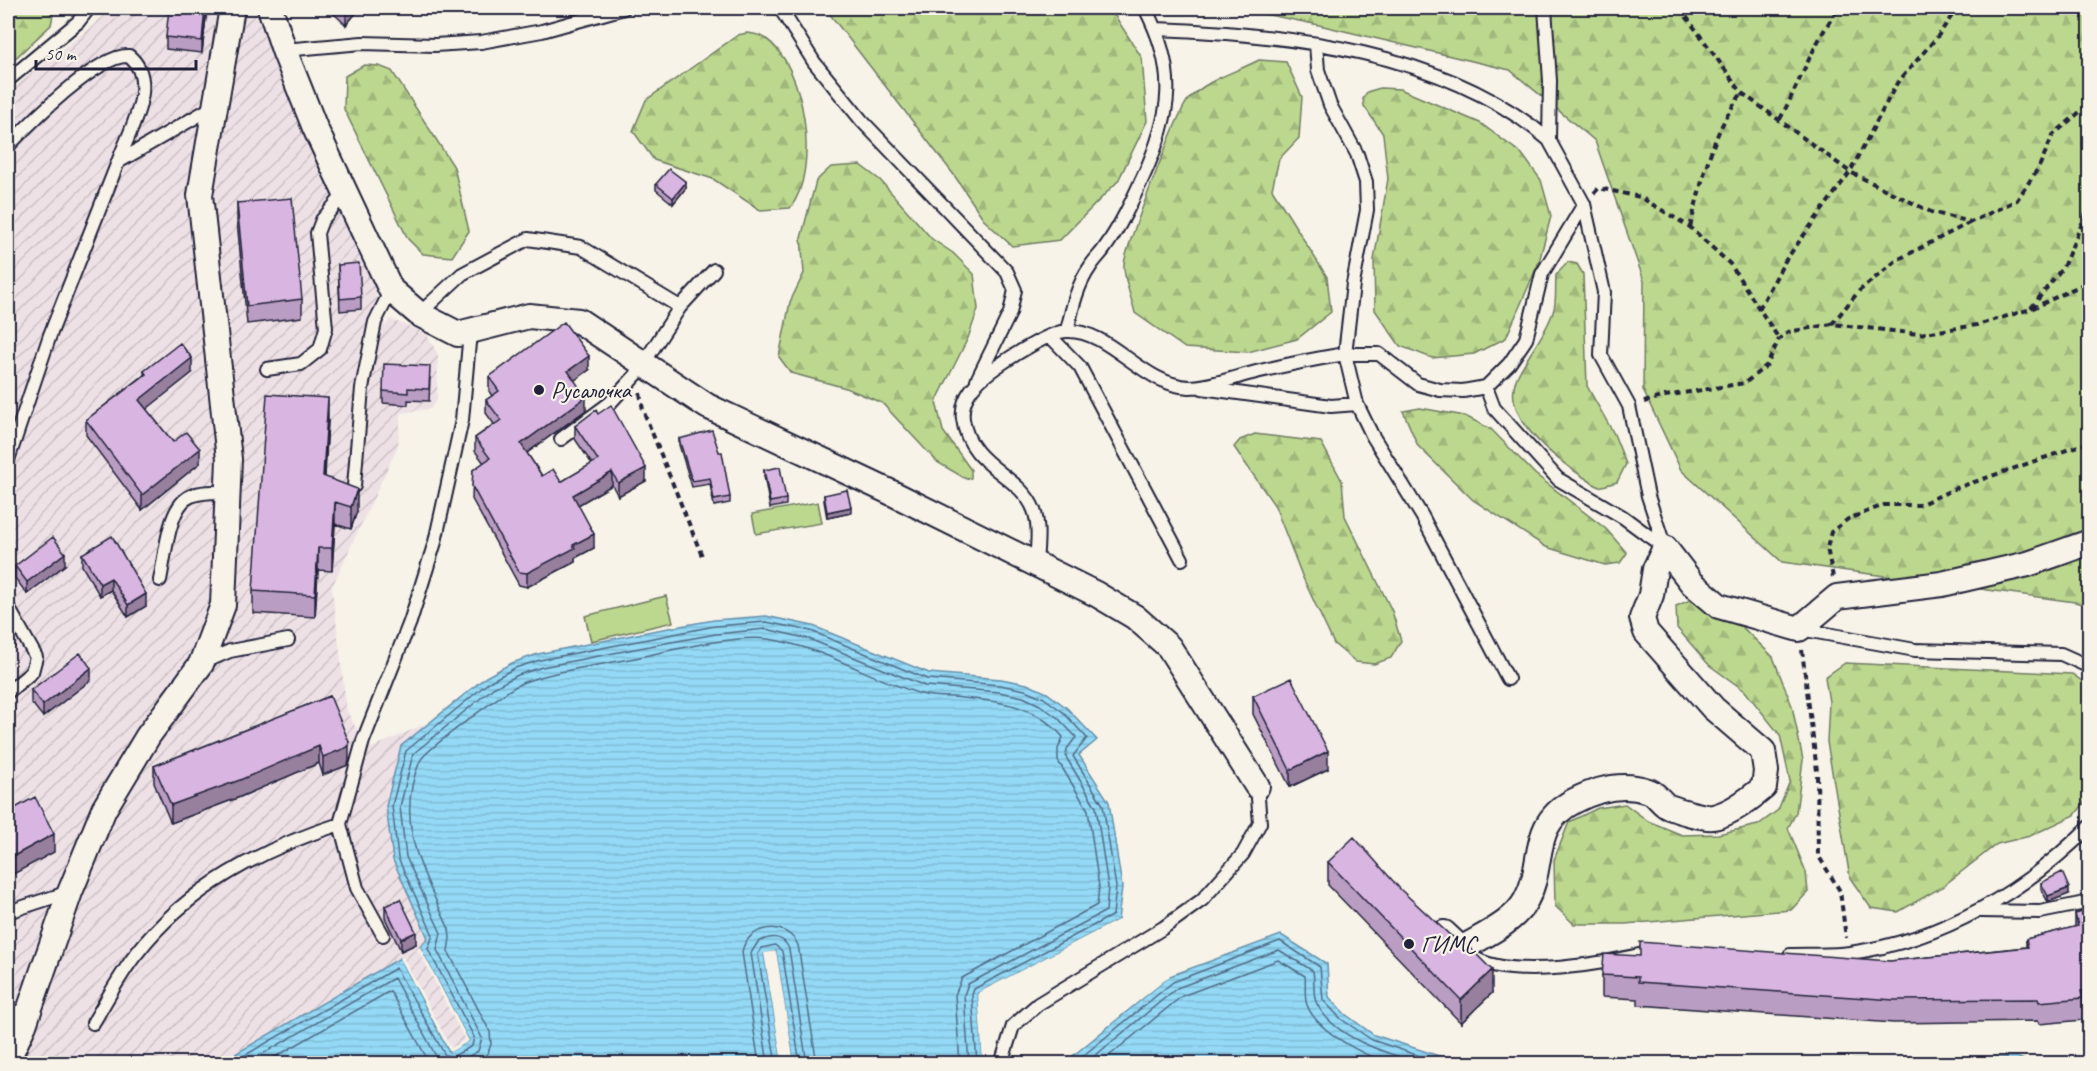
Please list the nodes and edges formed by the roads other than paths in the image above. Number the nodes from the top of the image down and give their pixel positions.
1 (89, 8) edge
2 (232, 8) edge
3 (270, 8) edge
4 (624, 8) edge
5 (780, 8) edge
6 (1145, 8) edge
7 (1545, 8) edge
8 (1156, 29) junction
9 (1316, 44) junction
10 (284, 50) junction
11 (8, 80) edge
12 (213, 107) junction
13 (1549, 140) junction
14 (8, 146) edge
15 (118, 162) junction
16 (346, 192) junction
17 (1584, 204) junction
18 (714, 270) dead end
19 (391, 290) junction
20 (681, 307) junction
21 (419, 314) junction
22 (1066, 330) junction
23 (470, 332) junction
24 (1051, 337) junction
25 (1345, 354) junction
26 (267, 369) dead end
27 (640, 370) junction
28 (976, 381) junction
29 (1189, 387) junction
30 (1486, 387) junction
31 (1358, 404) junction
32 (561, 439) dead end
33 (8, 460) edge
34 (354, 486) edge
35 (228, 492) junction
36 (2090, 542) edge
37 (1665, 548) junction
38 (1182, 559) dead end
39 (1036, 564) junction
40 (160, 580) dead end
41 (8, 607) edge
42 (1799, 629) junction
43 (288, 640) dead end
44 (201, 664) junction
45 (2090, 667) edge
46 (1508, 679) dead end
47 (8, 692) edge
48 (1257, 786) joint
49 (340, 825) junction
50 (2090, 826) edge
51 (70, 892) junction
52 (2090, 902) edge
53 (1982, 911) junction
54 (8, 912) edge
55 (1428, 918) edge
56 (383, 935) dead end
57 (1461, 949) junction
58 (1666, 949) edge
59 (1778, 955) edge
60 (31, 1004) junction
61 (8, 1018) edge
62 (93, 1023) dead end
63 (8, 1059) edge
64 (1001, 1064) edge

1 - 11 lane
2 - 12 street
3 - 10 street
4 - 10 lane
5 - 28 lane
6 - 8 lane
7 - 13 lane
8 - 9 lane
8 - 22 lane
9 - 13 lane
9 - 25 lane
10 - 16 street
12 - 15 lane
12 - 35 street
13 - 17 lane
14 - 15 lane
15 - 33 lane
16 - 19 street
16 - 26 lane
17 - 30 lane
17 - 37 lane
18 - 20 lane
19 - 21 street
19 - 34 lane
20 - 21 lane
20 - 27 lane
21 - 23 street
22 - 24 lane
22 - 29 lane
23 - 27 street
23 - 49 lane
24 - 28 lane
24 - 38 lane
25 - 29 lane
25 - 30 lane
25 - 31 lane
27 - 32 lane
27 - 39 street
28 - 39 lane
29 - 31 lane
30 - 37 lane
31 - 46 lane
35 - 40 lane
35 - 44 street
36 - 42 street
37 - 42 street
37 - 57 street
39 - 48 street
41 - 47 lane
42 - 45 lane
43 - 44 lane
44 - 51 street
48 - 64 lane
49 - 56 lane
49 - 62 lane
50 - 53 lane
51 - 54 lane
51 - 60 street
52 - 53 lane
53 - 59 lane
55 - 57 street
57 - 58 lane
60 - 61 lane
60 - 63 street

